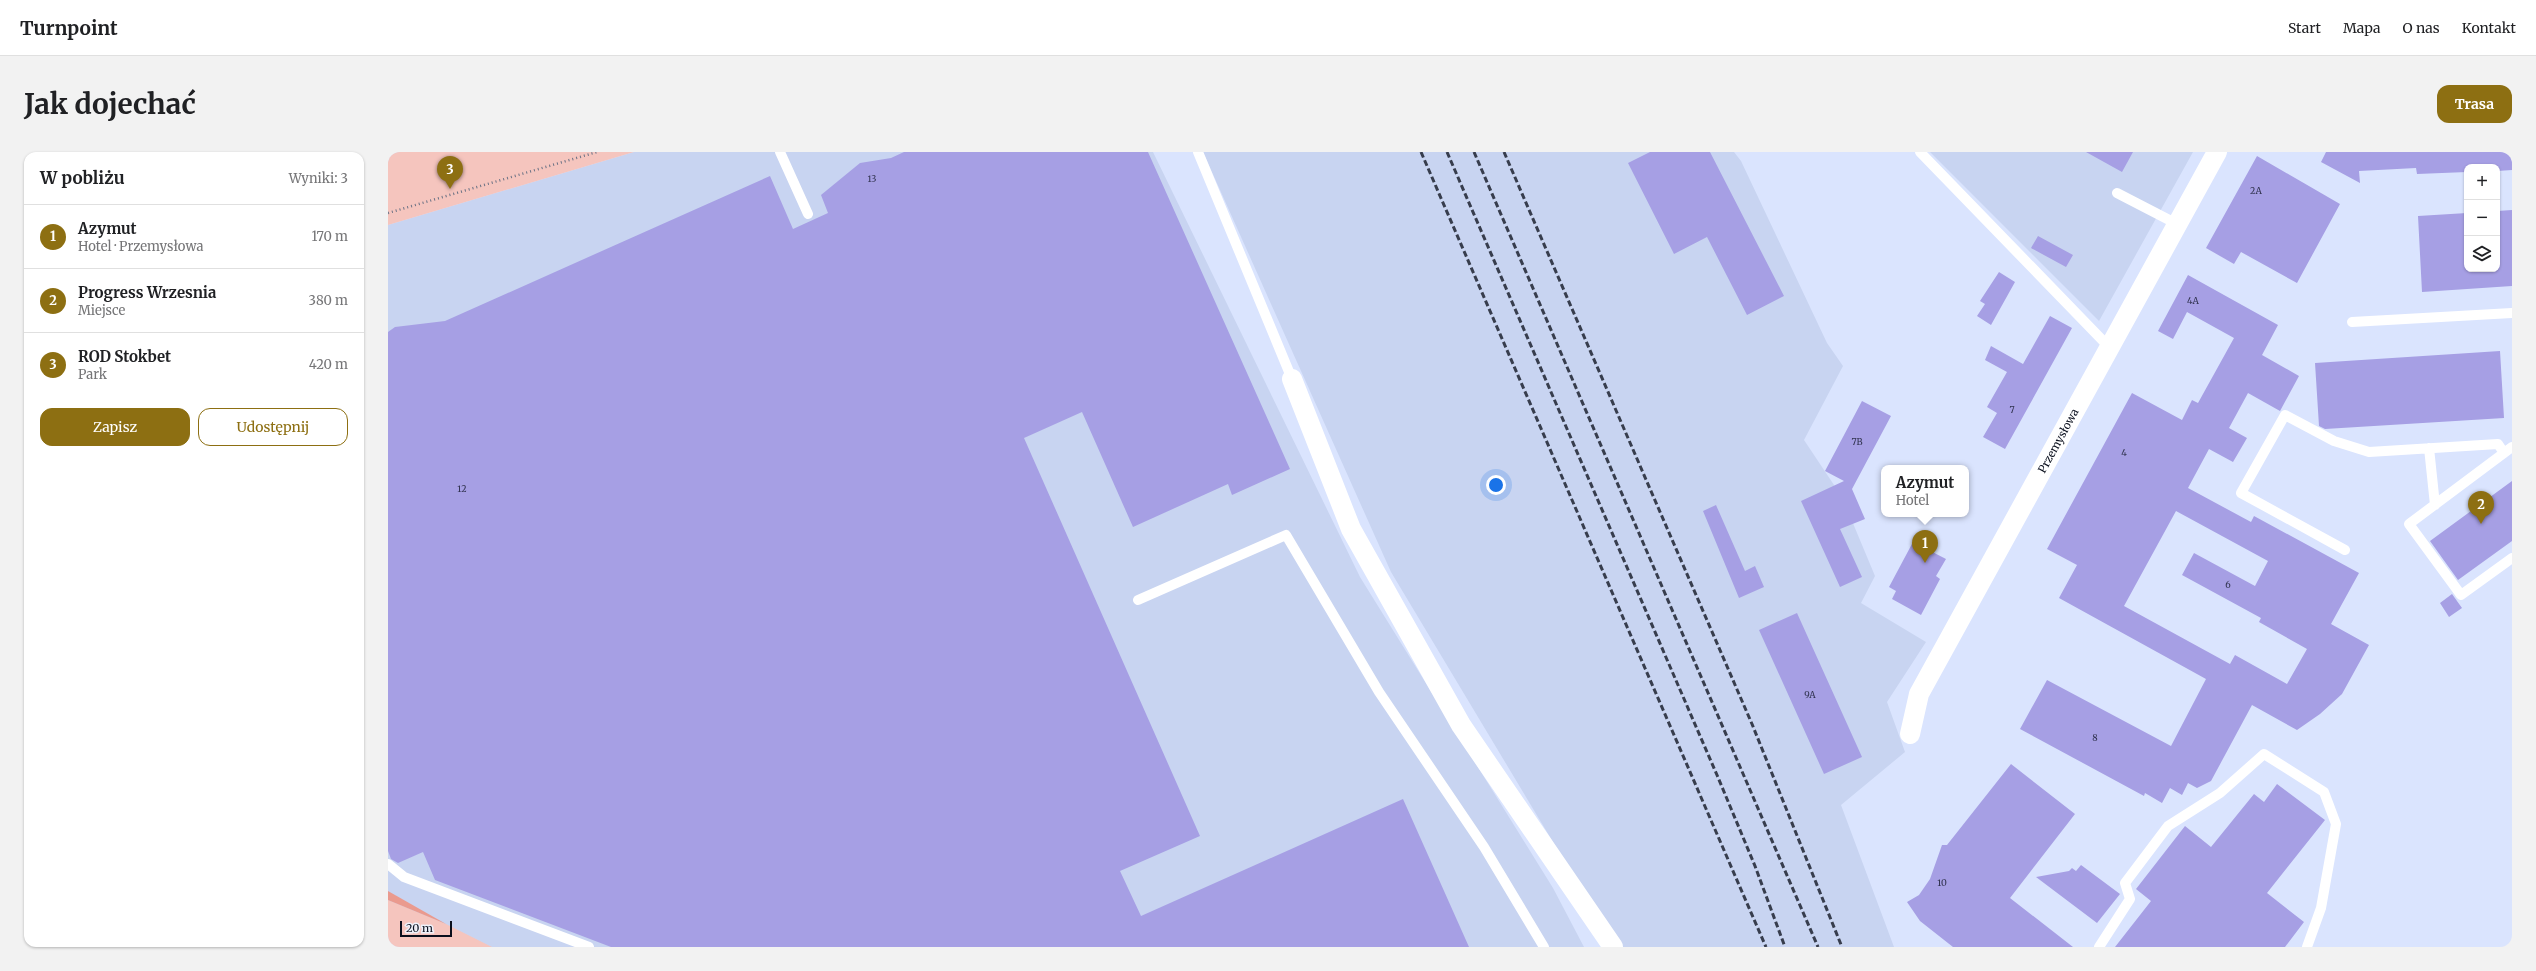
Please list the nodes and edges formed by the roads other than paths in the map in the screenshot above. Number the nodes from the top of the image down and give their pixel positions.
1 (780, 152) edge
2 (1198, 152) edge
3 (1920, 152) edge
4 (2217, 152) edge
5 (2117, 193) dead end
6 (808, 214) dead end
7 (2177, 224) junction
8 (2512, 313) edge
9 (2352, 322) dead end
10 (2109, 347) junction
11 (1292, 379) joint
12 (2428, 448) junction
13 (2508, 450) edge
14 (2435, 505) junction
15 (2345, 550) dead end
16 (2512, 558) edge
17 (1138, 600) dead end
18 (1910, 734) dead end
19 (388, 864) edge
20 (589, 947) edge
21 (1544, 947) edge
22 (1613, 947) edge
23 (2099, 947) edge
24 (2308, 947) edge

1 - 6 lane
2 - 11 lane
3 - 10 lane
4 - 7 street, Przemysłowa
5 - 7 lane
7 - 10 street, Przemysłowa
8 - 9 lane
10 - 18 street, Przemysłowa
11 - 22 street
12 - 13 lane
12 - 14 lane
12 - 15 lane
13 - 14 lane
14 - 16 lane
17 - 21 lane
19 - 20 lane
23 - 24 lane

